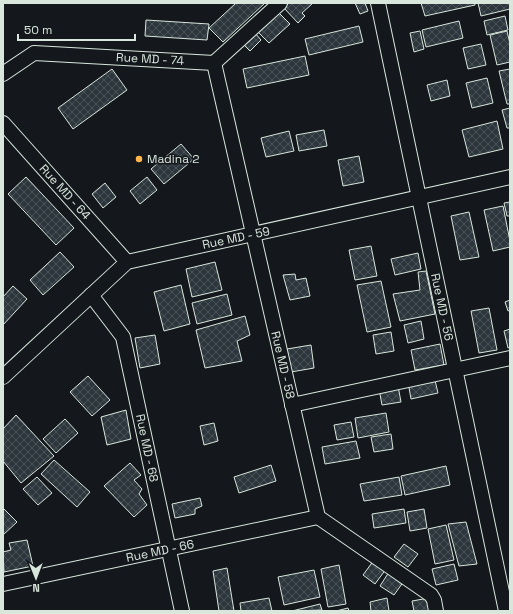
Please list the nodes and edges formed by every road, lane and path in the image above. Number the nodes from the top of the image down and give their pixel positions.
1 (280, 3) edge
2 (378, 3) edge
3 (214, 63) junction
4 (3, 74) edge
5 (3, 123) edge
6 (510, 177) edge
7 (419, 197) junction
8 (253, 234) junction
9 (127, 262) junction
10 (91, 296) junction
11 (510, 358) edge
12 (455, 371) junction
13 (3, 377) edge
14 (292, 405) junction
15 (318, 517) junction
16 (168, 549) junction
17 (3, 584) edge
18 (182, 611) edge
19 (436, 611) edge
20 (506, 611) edge

1 - 3 street
2 - 7 street, Rue MD - 56
3 - 4 street, Rue MD - 74
3 - 8 street, Rue MD - 58
5 - 9 street, Rue MD - 64
6 - 7 street, Rue MD - 59
7 - 8 street, Rue MD - 59
7 - 12 street, Rue MD - 56
8 - 9 street, Rue MD - 59
8 - 14 street, Rue MD - 58
9 - 10 street
10 - 13 street
10 - 16 street, Rue MD - 68
11 - 12 street
12 - 14 street
12 - 20 street, Rue MD - 56
14 - 15 street, Rue MD - 58
15 - 16 street, Rue MD - 66
15 - 19 street
16 - 17 street, Rue MD - 66
16 - 18 street, Rue MD - 68

